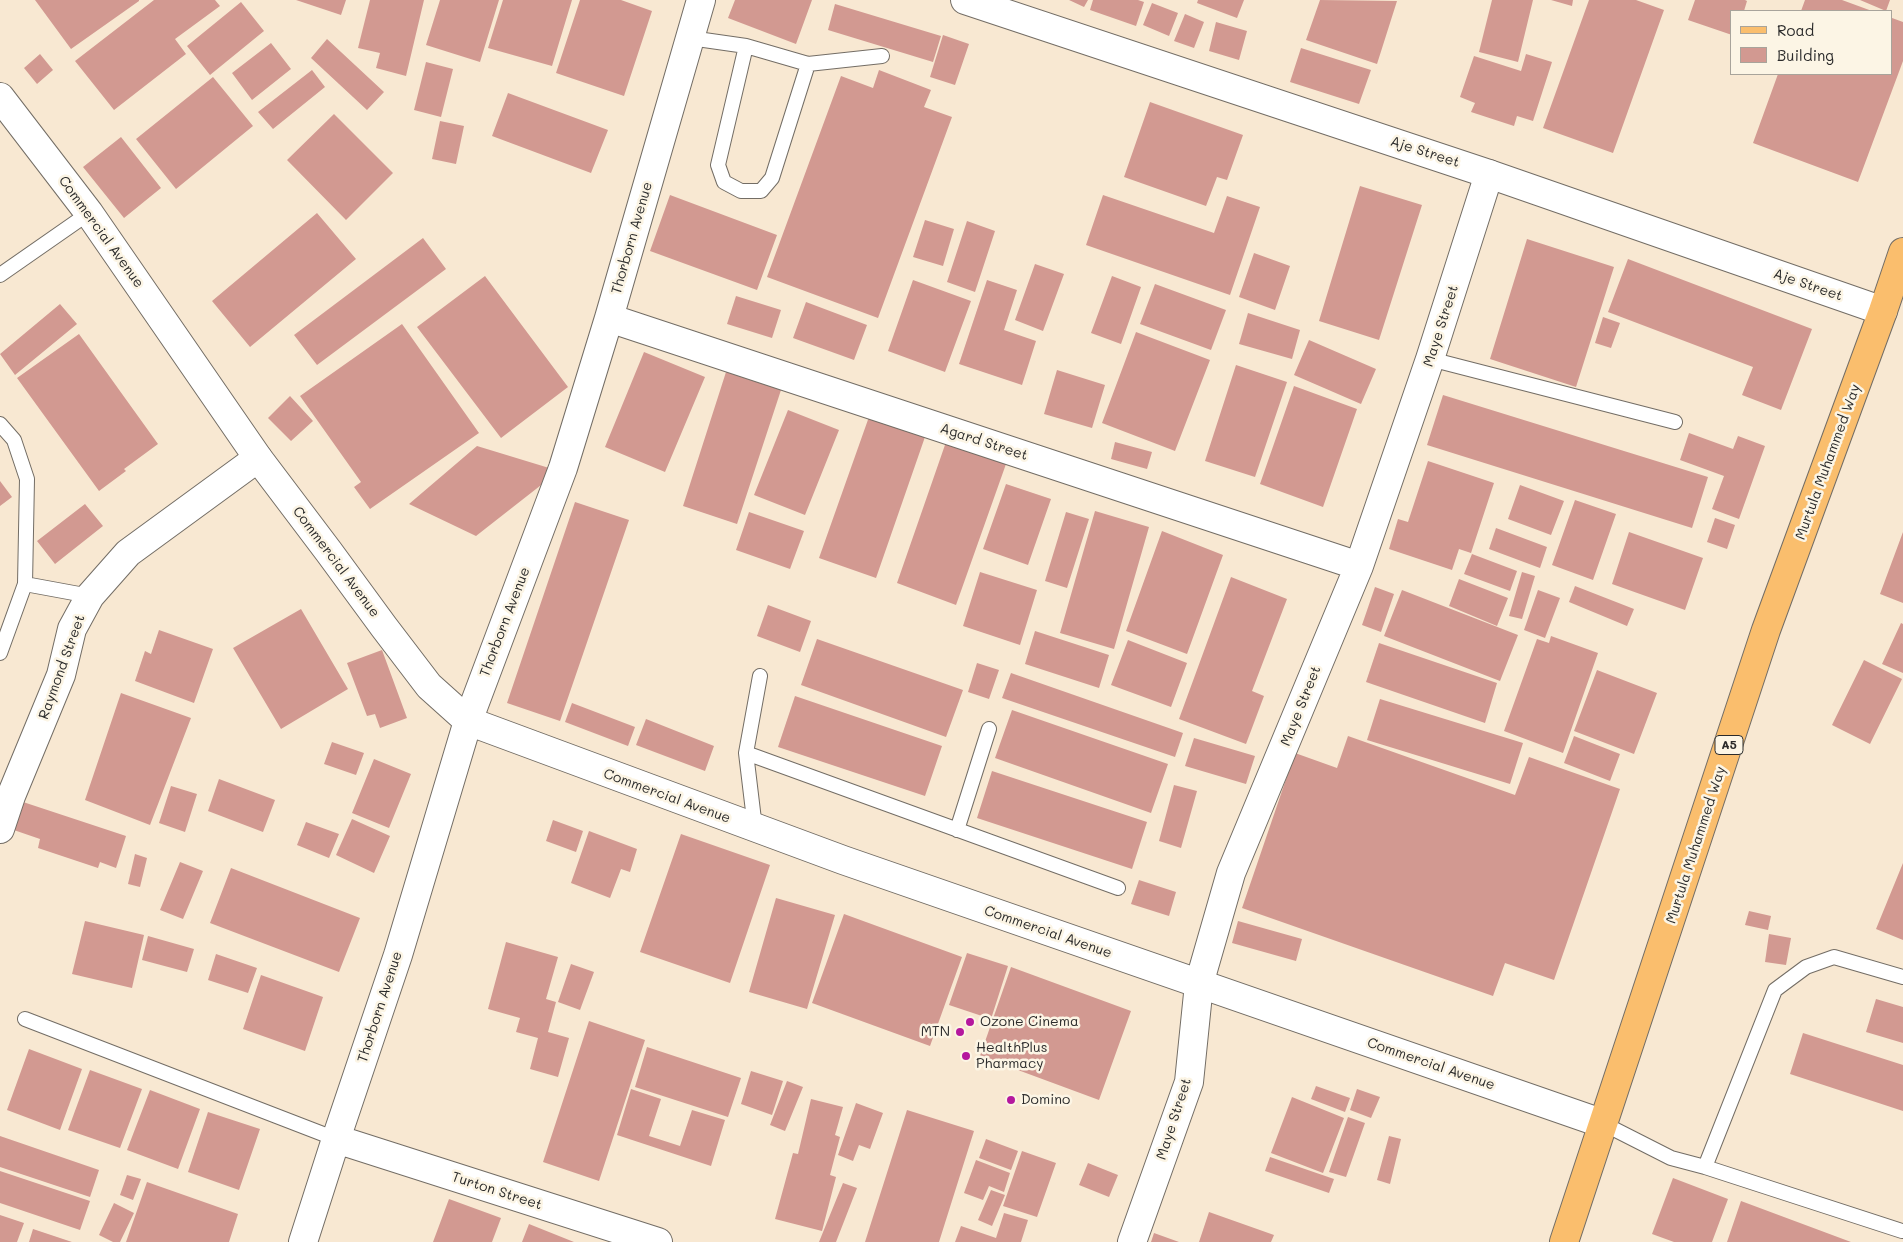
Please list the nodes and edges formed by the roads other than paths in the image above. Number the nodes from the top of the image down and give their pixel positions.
1 (701, 0) edge
2 (965, 0) edge
3 (690, 38) junction
4 (746, 46) junction
5 (882, 56) dead end
6 (808, 64) junction
7 (0, 97) edge
8 (1489, 174) junction
9 (89, 213) junction
10 (1903, 252) edge
11 (0, 275) edge
12 (1883, 311) junction
13 (609, 318) junction
14 (1430, 359) junction
15 (1675, 422) dead end
16 (0, 424) edge
17 (258, 458) junction
18 (1359, 566) junction
19 (25, 584) junction
20 (90, 596) junction
21 (0, 653) edge
22 (760, 676) dead end
23 (468, 721) junction
24 (989, 729) dead end
25 (746, 753) junction
26 (755, 828) junction
27 (0, 830) edge
28 (957, 830) junction
29 (1118, 888) dead end
30 (1903, 977) edge
31 (1199, 984) junction
32 (25, 1019) dead end
33 (1604, 1124) junction
34 (336, 1139) junction
35 (1705, 1167) junction
36 (1901, 1234) edge
37 (304, 1242) edge
38 (658, 1242) edge
39 (1132, 1242) edge
40 (1564, 1242) edge

1 - 3 street, Thorborn Avenue
2 - 8 street, Aje Street
3 - 4 lane
3 - 13 street, Thorborn Avenue
4 - 6 lane
4 - 6 lane
5 - 6 lane
7 - 9 street, Commercial Avenue
8 - 12 street, Aje Street
8 - 14 street, Maye Street
9 - 11 lane
9 - 17 street, Commercial Avenue
10 - 12 main road, Murtula Muhammed Way / A5
12 - 33 main road, Murtula Muhammed Way / A5
13 - 18 street, Agard Street
13 - 23 street, Thorborn Avenue
14 - 15 lane
14 - 18 street, Maye Street
16 - 19 lane
17 - 20 street, Raymond Street
17 - 23 street, Commercial Avenue
18 - 31 street, Maye Street
19 - 20 lane
19 - 21 lane
20 - 27 street, Raymond Street
22 - 25 lane
23 - 26 street, Commercial Avenue
23 - 34 street, Thorborn Avenue
24 - 28 lane
25 - 26 lane
25 - 28 lane
26 - 31 street, Commercial Avenue
28 - 29 lane
30 - 35 lane
31 - 33 street, Commercial Avenue
31 - 39 street, Maye Street
32 - 34 lane
33 - 35 lane
33 - 40 main road, Murtula Muhammed Way / A5
34 - 37 street, Thorborn Avenue
34 - 38 street, Turton Street
35 - 36 lane

